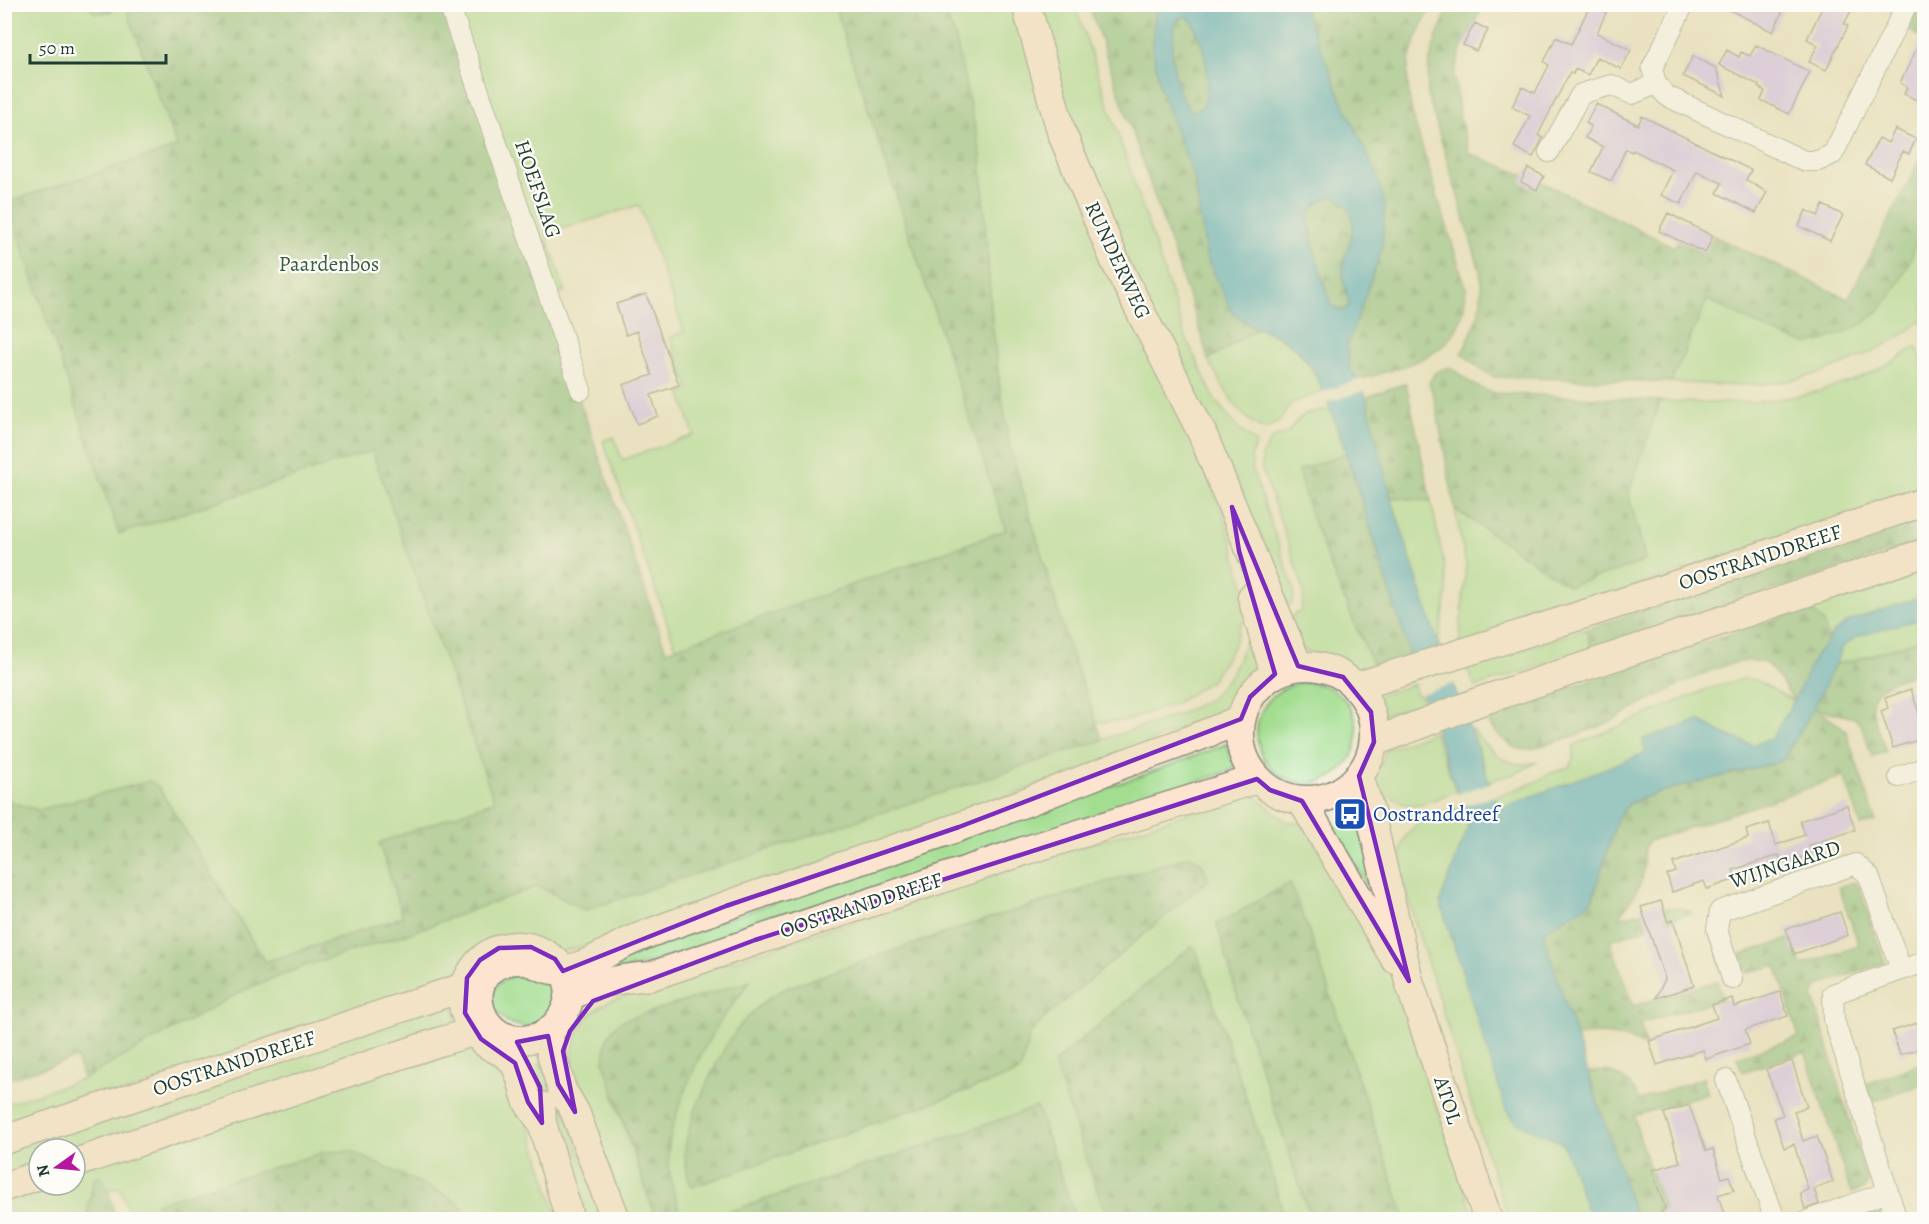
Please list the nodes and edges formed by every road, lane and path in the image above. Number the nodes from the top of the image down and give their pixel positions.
1 (449, 4) edge
2 (1026, 4) edge
3 (1684, 4) edge
4 (1907, 4) edge
5 (1656, 84) junction
6 (1549, 152) dead end
7 (580, 390) dead end
8 (1924, 502) edge
9 (1924, 553) edge
10 (1287, 670) junction
11 (1355, 687) junction
12 (1241, 719) junction
13 (1374, 742) junction
14 (1924, 768) edge
15 (1359, 776) junction
16 (1899, 777) dead end
17 (1257, 779) junction
18 (1302, 801) junction
19 (1924, 962) edge
20 (558, 964) junction
21 (1901, 970) junction
22 (651, 976) junction
23 (1732, 979) dead end
24 (1409, 981) junction
25 (464, 987) junction
26 (568, 997) junction
27 (549, 1031) junction
28 (495, 1038) junction
29 (1726, 1080) dead end
30 (575, 1112) junction
31 (4, 1140) edge
32 (87, 1159) edge
33 (27, 1179) edge
34 (4, 1187) edge
35 (1888, 1192) junction
36 (570, 1220) edge
37 (616, 1220) edge
38 (1488, 1220) edge
39 (1775, 1220) edge
40 (1809, 1220) edge
41 (1897, 1220) edge

1 - 7 street, HOEFSLAG
2 - 10 main road, RUNDERWEG
3 - 5 street
4 - 5 street
5 - 6 street
8 - 11 main road, OOSTRANDDREEF
9 - 13 main road
10 - 11 main road
10 - 12 main road
11 - 13 main road
12 - 17 main road
12 - 20 main road, OOSTRANDDREEF
13 - 15 main road
14 - 16 street
15 - 18 main road
15 - 24 main road, ATOL
17 - 18 main road
17 - 22 main road, OOSTRANDDREEF
18 - 24 main road, ATOL
19 - 21 street
20 - 25 main road
20 - 26 main road
20 - 28 main road
21 - 23 street, WIJNGAARD
21 - 35 street
22 - 26 main road, OOSTRANDDREEF
22 - 30 main road
24 - 38 main road, ATOL
25 - 28 main road
25 - 31 main road, OOSTRANDDREEF
26 - 27 main road
27 - 28 main road
27 - 30 main road
28 - 32 main road, OOSTRANDDREEF
28 - 36 main road
29 - 39 street
30 - 37 main road
33 - 34 main road
35 - 40 street
35 - 41 street

